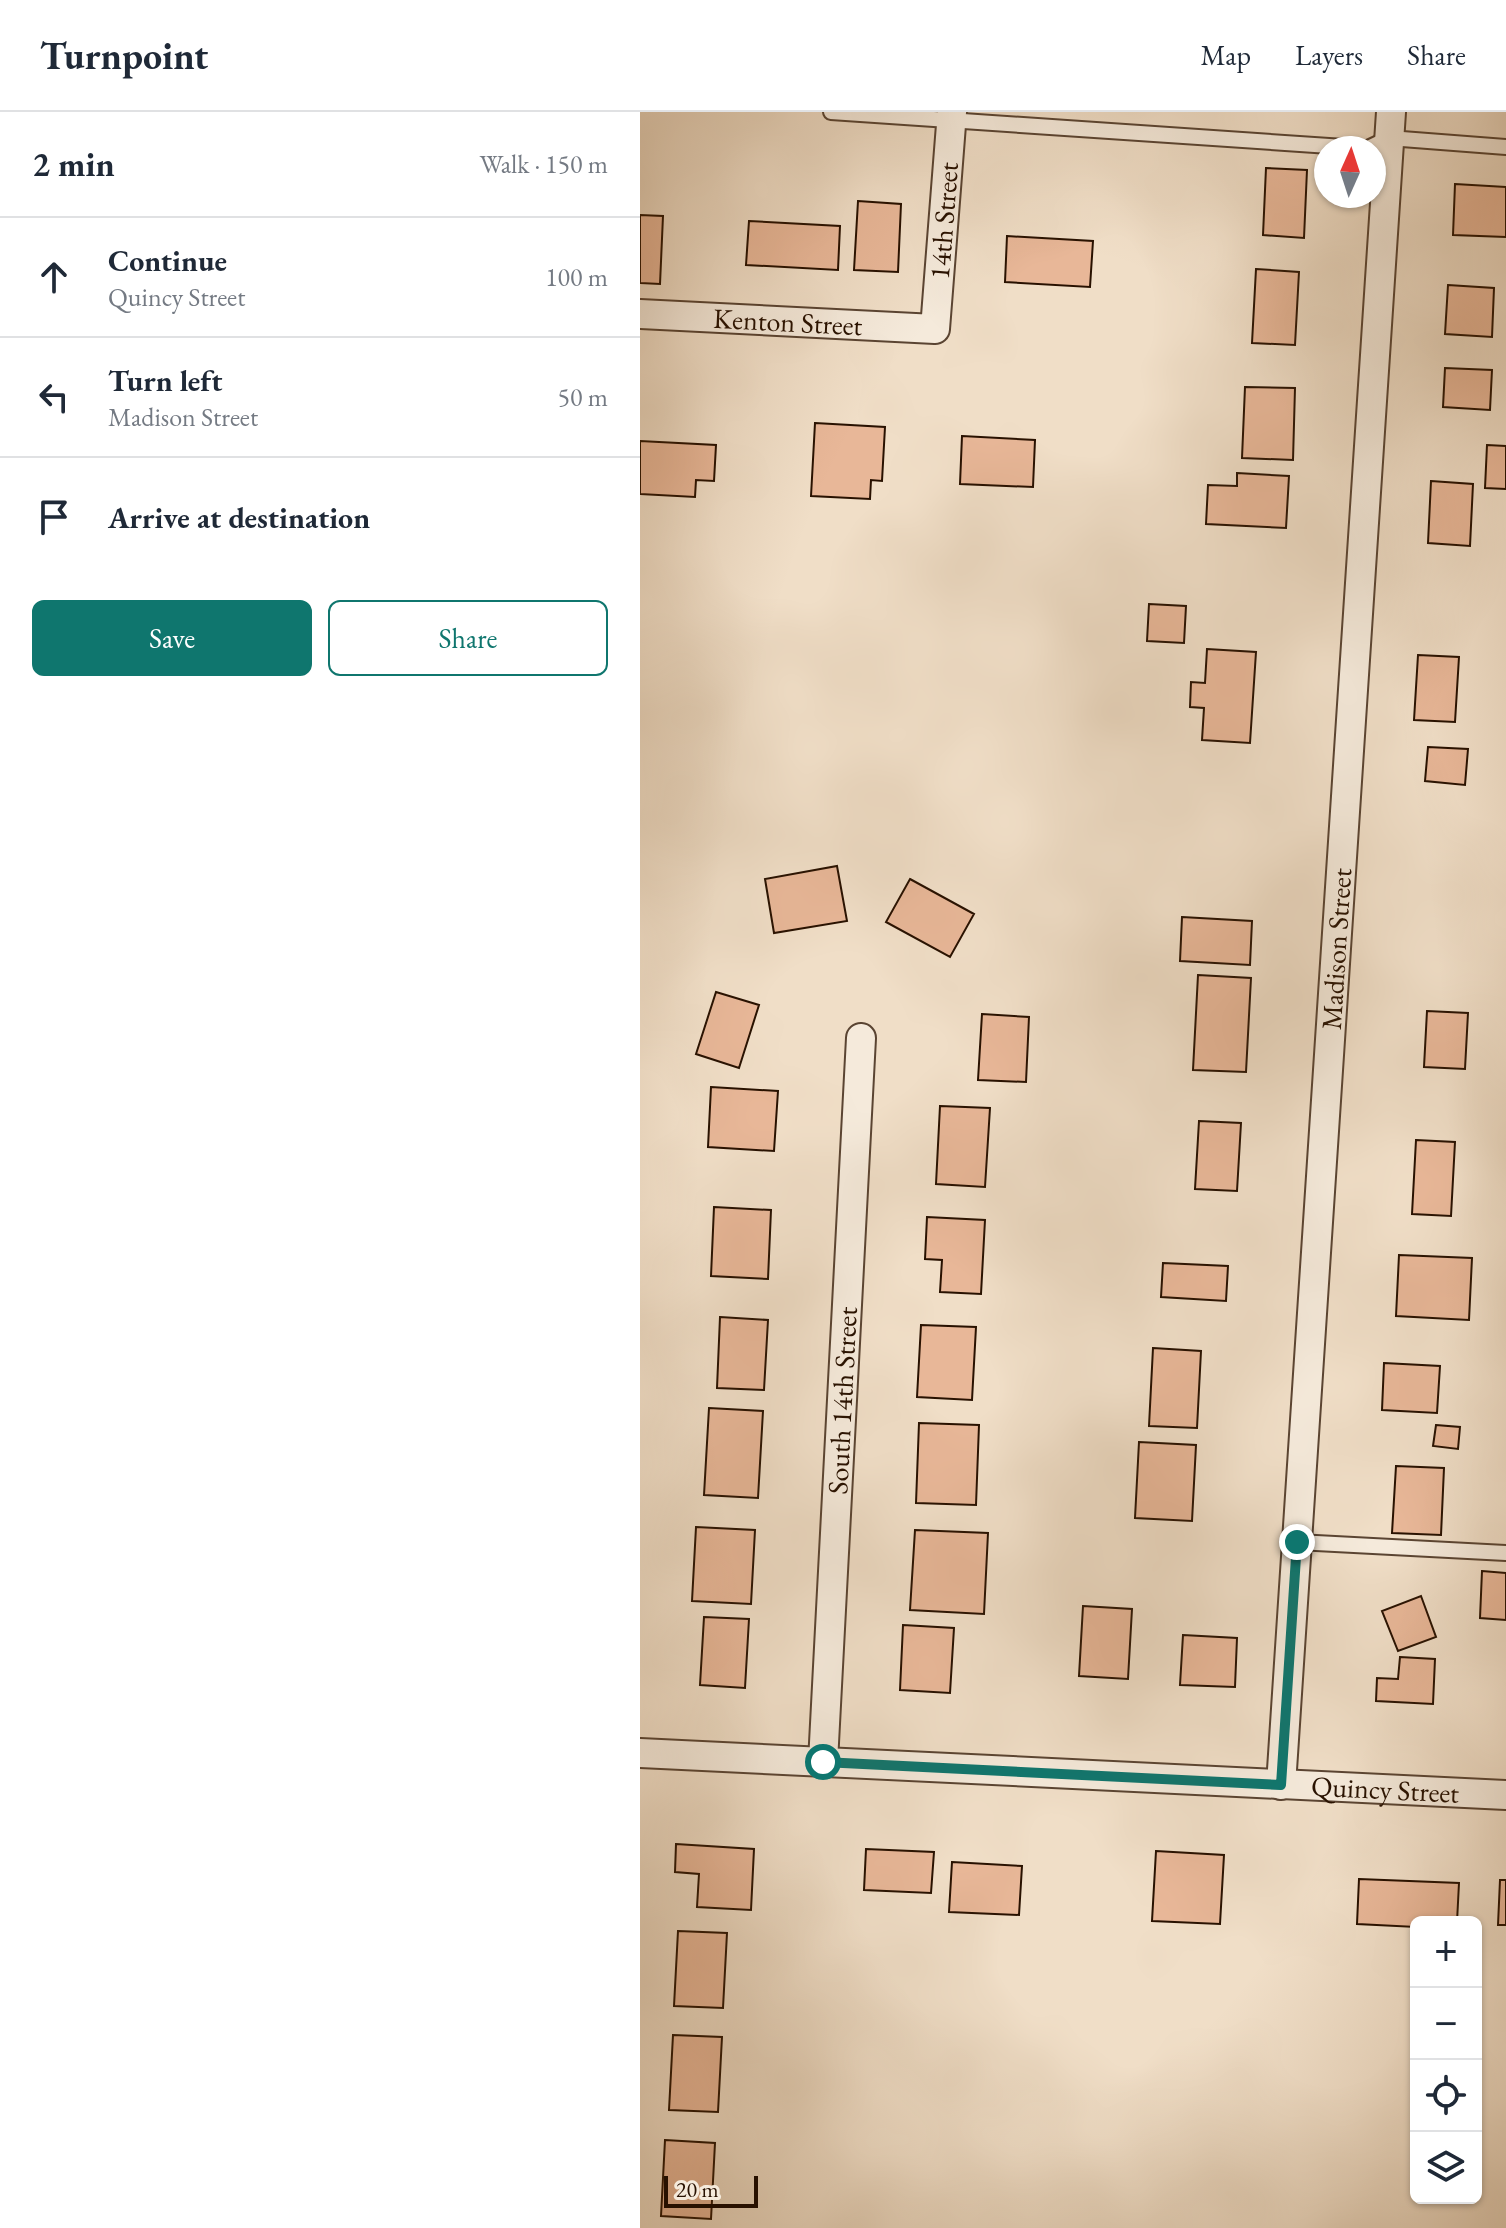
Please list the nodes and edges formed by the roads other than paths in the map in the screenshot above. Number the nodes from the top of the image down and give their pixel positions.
1 (831, 112) edge
2 (952, 115) edge
3 (1383, 133) edge
4 (1314, 144) edge
5 (1506, 147) edge
6 (640, 314) edge
7 (935, 329) joint
8 (861, 1038) dead end
9 (1297, 1542) junction
10 (1506, 1553) edge
11 (640, 1753) edge
12 (823, 1762) junction
13 (1281, 1785) junction
14 (1506, 1795) edge

1 - 2 lane
2 - 4 lane
2 - 7 street, 14th Street
3 - 5 lane
3 - 9 street, Madison Street
6 - 7 street, Kenton Street
8 - 12 street, South 14th Street
9 - 10 lane
9 - 13 street, Madison Street
11 - 12 street, Quincy Street
12 - 13 street, Quincy Street
13 - 14 street, Quincy Street

